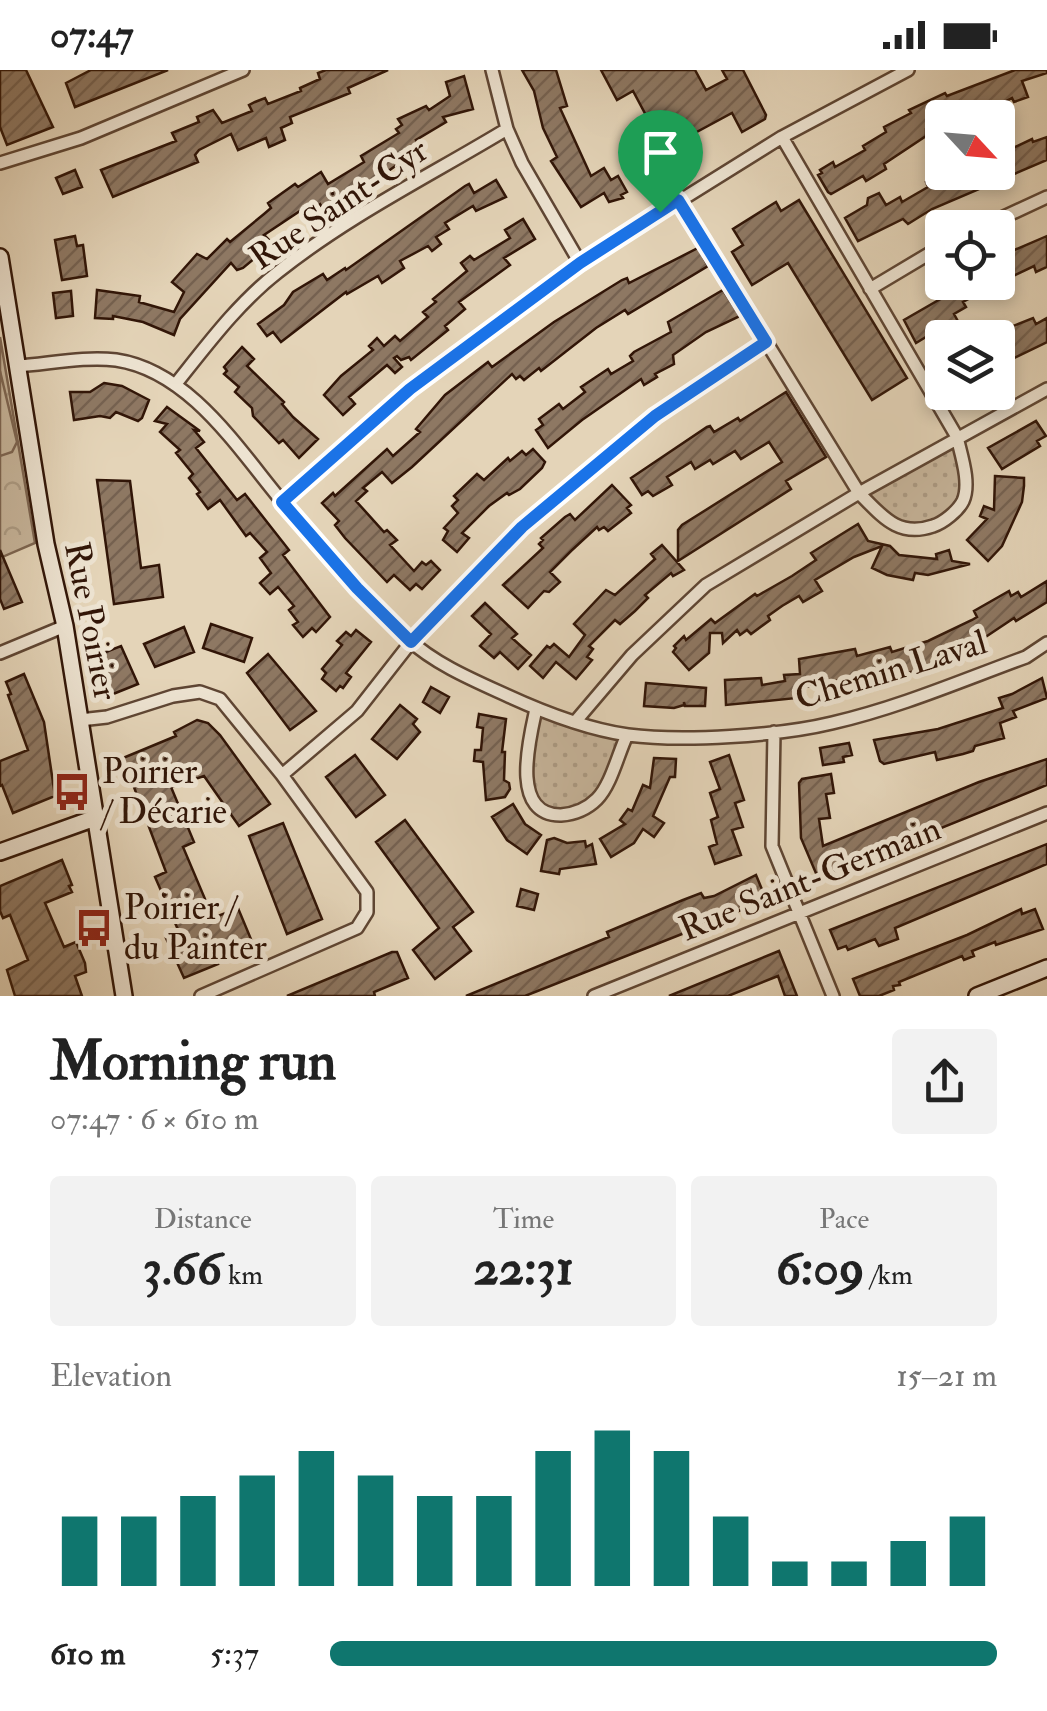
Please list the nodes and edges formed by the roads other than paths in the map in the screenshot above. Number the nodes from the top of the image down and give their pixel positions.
1 (243, 70) edge
2 (492, 70) edge
3 (908, 70) edge
4 (507, 129) junction
5 (782, 137) junction
6 (0, 163) edge
7 (1047, 197) edge
8 (678, 200) junction
9 (1015, 212) edge
10 (925, 256) edge
11 (580, 263) junction
12 (1, 264) edge
13 (870, 288) junction
14 (766, 342) junction
15 (18, 366) junction
16 (175, 385) junction
17 (1047, 389) edge
18 (957, 437) junction
19 (859, 493) junction
20 (282, 502) junction
21 (65, 626) junction
22 (411, 642) junction
23 (1047, 642) edge
24 (0, 652) edge
25 (536, 709) junction
26 (80, 720) junction
27 (575, 722) junction
28 (774, 732) junction
29 (627, 735) junction
30 (282, 775) junction
31 (1047, 813) edge
32 (95, 818) junction
33 (0, 852) edge
34 (798, 914) junction
35 (1047, 968) edge
36 (124, 996) edge
37 (202, 996) edge
38 (594, 996) edge
39 (833, 996) edge
40 (977, 996) edge

1 - 6 street
2 - 4 street
3 - 5 street
4 - 11 street
4 - 16 street, Rue Saint-Cyr
5 - 8 street
5 - 13 street
7 - 9 street
8 - 11 street
8 - 14 street
10 - 13 street
11 - 20 street
12 - 15 street, Rue Poirier
13 - 18 street
14 - 19 street
14 - 22 street
15 - 16 street, Chemin Laval
15 - 21 street, Rue Poirier
16 - 20 street, Chemin Laval
17 - 18 street
18 - 19 street
18 - 19 street
19 - 27 street
20 - 22 street, Chemin Laval
21 - 24 street
21 - 26 street, Rue Poirier
22 - 25 street, Chemin Laval
22 - 30 street
23 - 28 street, Chemin Laval
25 - 27 street, Chemin Laval
25 - 29 street
26 - 30 street
26 - 32 street, Rue Poirier
27 - 29 street, Chemin Laval
28 - 29 street, Chemin Laval
28 - 34 street
30 - 37 street
31 - 34 street, Rue Saint-Germain
32 - 33 street
32 - 36 street, Rue Poirier
34 - 38 street, Rue Saint-Germain
34 - 39 street
35 - 40 street

